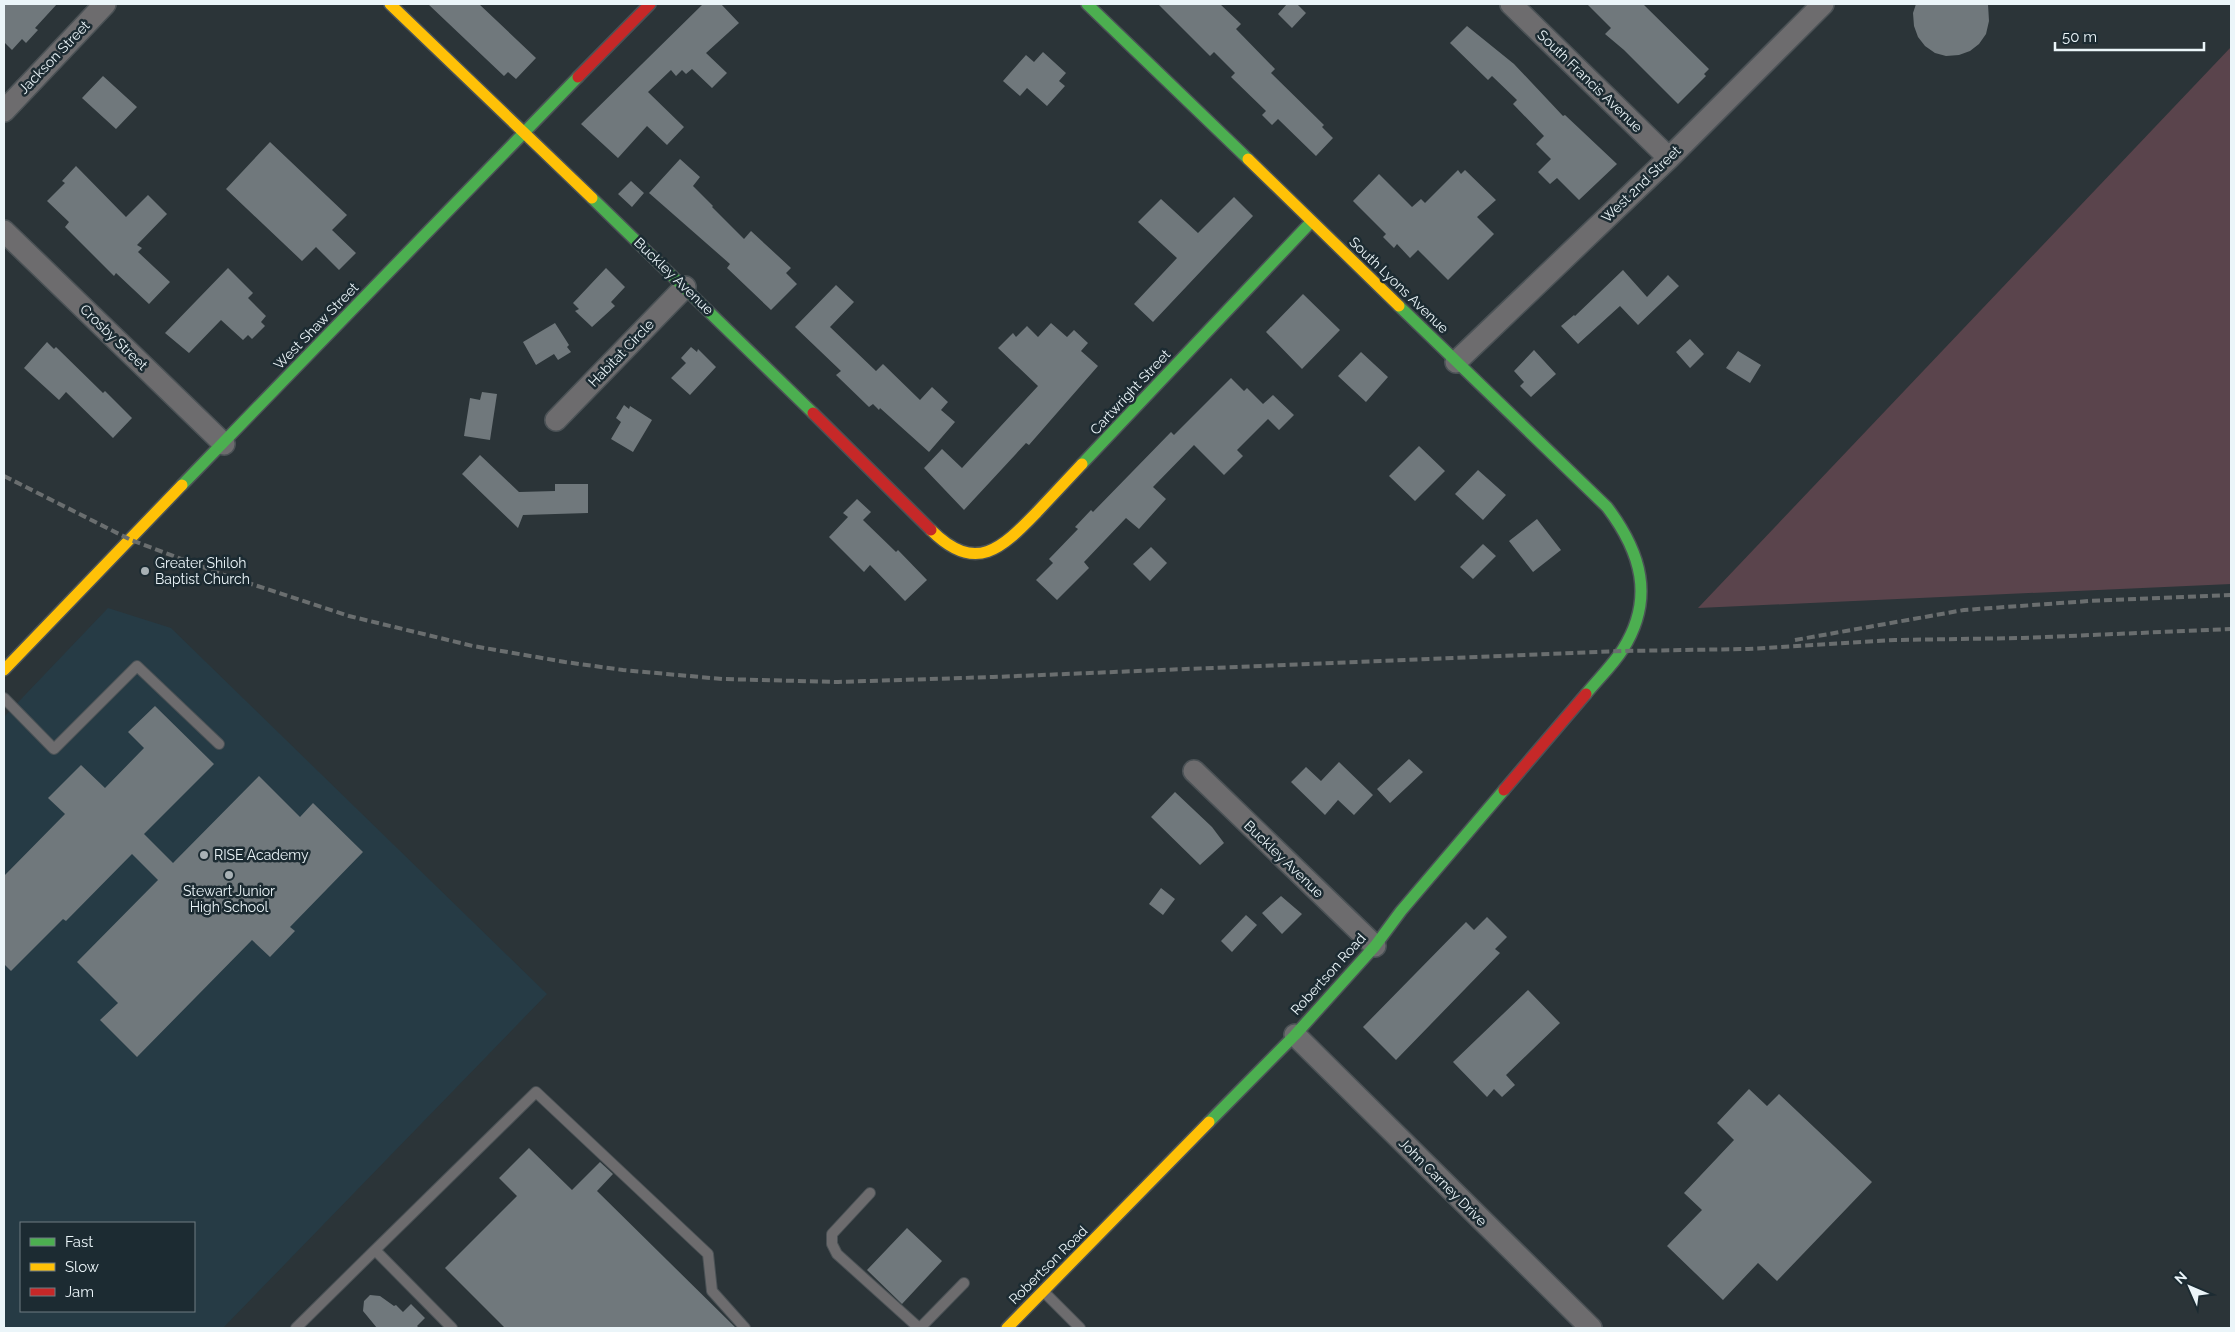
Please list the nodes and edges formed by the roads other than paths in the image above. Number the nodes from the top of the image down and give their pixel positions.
1 (105, 4) edge
2 (390, 4) edge
3 (650, 4) edge
4 (1087, 4) edge
5 (1511, 4) edge
6 (1823, 4) edge
7 (4, 110) edge
8 (524, 131) junction
9 (1669, 158) junction
10 (1311, 222) junction
11 (4, 231) edge
12 (685, 287) junction
13 (1456, 362) junction
14 (556, 420) dead end
15 (224, 444) junction
16 (956, 550) joint
17 (1639, 614) joint
18 (4, 670) edge
19 (4, 698) edge
20 (219, 744) dead end
21 (1194, 771) dead end
22 (1374, 946) junction
23 (1294, 1035) junction
24 (870, 1193) dead end
25 (375, 1250) junction
26 (964, 1283) dead end
27 (1043, 1292) junction
28 (296, 1328) edge
29 (452, 1328) edge
30 (745, 1328) edge
31 (919, 1328) edge
32 (1007, 1328) edge
33 (1080, 1328) edge
34 (1591, 1328) edge

1 - 7 street, Jackson Street
2 - 8 street, Buckley Avenue
3 - 8 street, West Shaw Street
4 - 10 street, South Lyons Avenue
5 - 9 street, South Francis Avenue
6 - 9 street, West 2nd Street
8 - 12 street, Buckley Avenue
8 - 15 street, West Shaw Street
9 - 13 street, West 2nd Street
10 - 13 street, South Lyons Avenue
10 - 16 street, Cartwright Street
11 - 15 street, Crosby Street
12 - 14 street, Habitat Circle
12 - 16 street, Buckley Avenue
13 - 17 street, South Lyons Avenue
15 - 18 street, West Shaw Street
17 - 22 street, Robertson Road
19 - 20 lane
21 - 22 street, Buckley Avenue
22 - 23 street, Robertson Road
23 - 27 street, Robertson Road
23 - 34 street, John Carney Drive
24 - 31 lane
25 - 28 lane
25 - 29 lane
25 - 30 lane
26 - 31 lane
27 - 32 street, Robertson Road
27 - 33 lane

